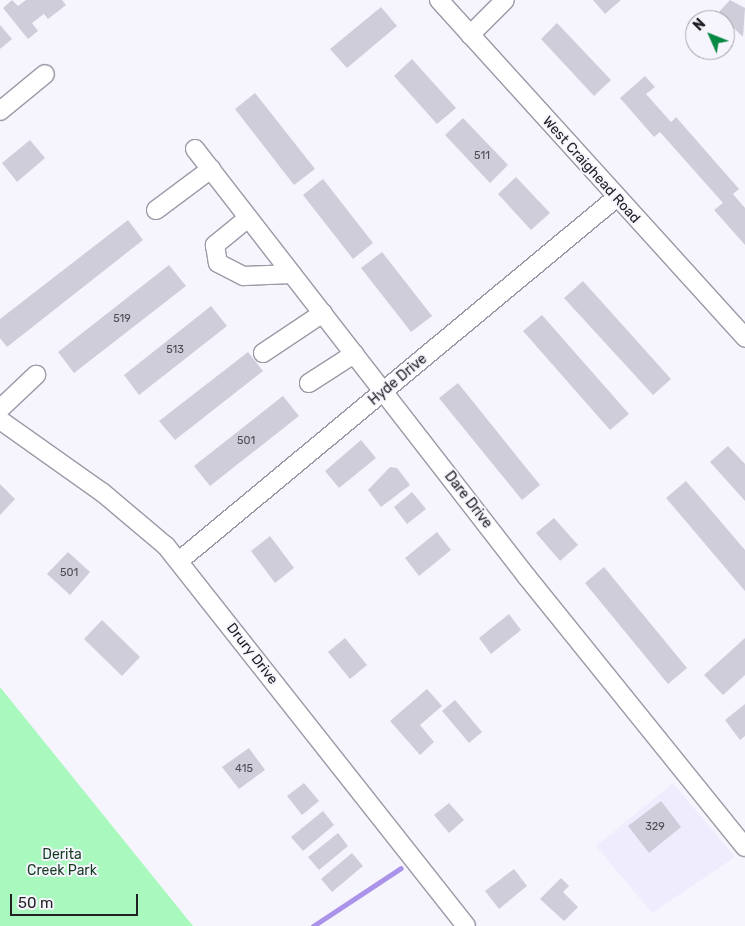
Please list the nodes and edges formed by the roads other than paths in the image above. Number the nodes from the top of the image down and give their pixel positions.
1 (439, 0) edge
2 (504, 0) edge
3 (470, 34) junction
4 (45, 74) dead end
5 (0, 111) edge
6 (195, 149) dead end
7 (210, 169) junction
8 (616, 198) junction
9 (156, 210) dead end
10 (248, 218) junction
11 (292, 274) junction
12 (323, 313) junction
13 (745, 338) edge
14 (263, 353) dead end
15 (354, 354) junction
16 (36, 375) dead end
17 (309, 383) dead end
18 (384, 392) junction
19 (0, 409) edge
20 (0, 420) edge
21 (179, 561) junction
22 (745, 847) edge
23 (466, 926) edge

1 - 3 street, West Craighead Road
2 - 3 street
3 - 8 street, West Craighead Road
4 - 5 street
6 - 7 street, Dare Drive
7 - 9 street
7 - 10 street, Dare Drive
8 - 13 street, West Craighead Road
8 - 18 street, Hyde Drive
10 - 11 street, Dare Drive
10 - 11 street
11 - 12 street, Dare Drive
12 - 14 street
12 - 15 street, Dare Drive
15 - 17 street
15 - 18 street, Dare Drive
16 - 19 street
18 - 21 street, Hyde Drive
18 - 22 street, Dare Drive
20 - 21 street, Drury Drive
21 - 23 street, Drury Drive

